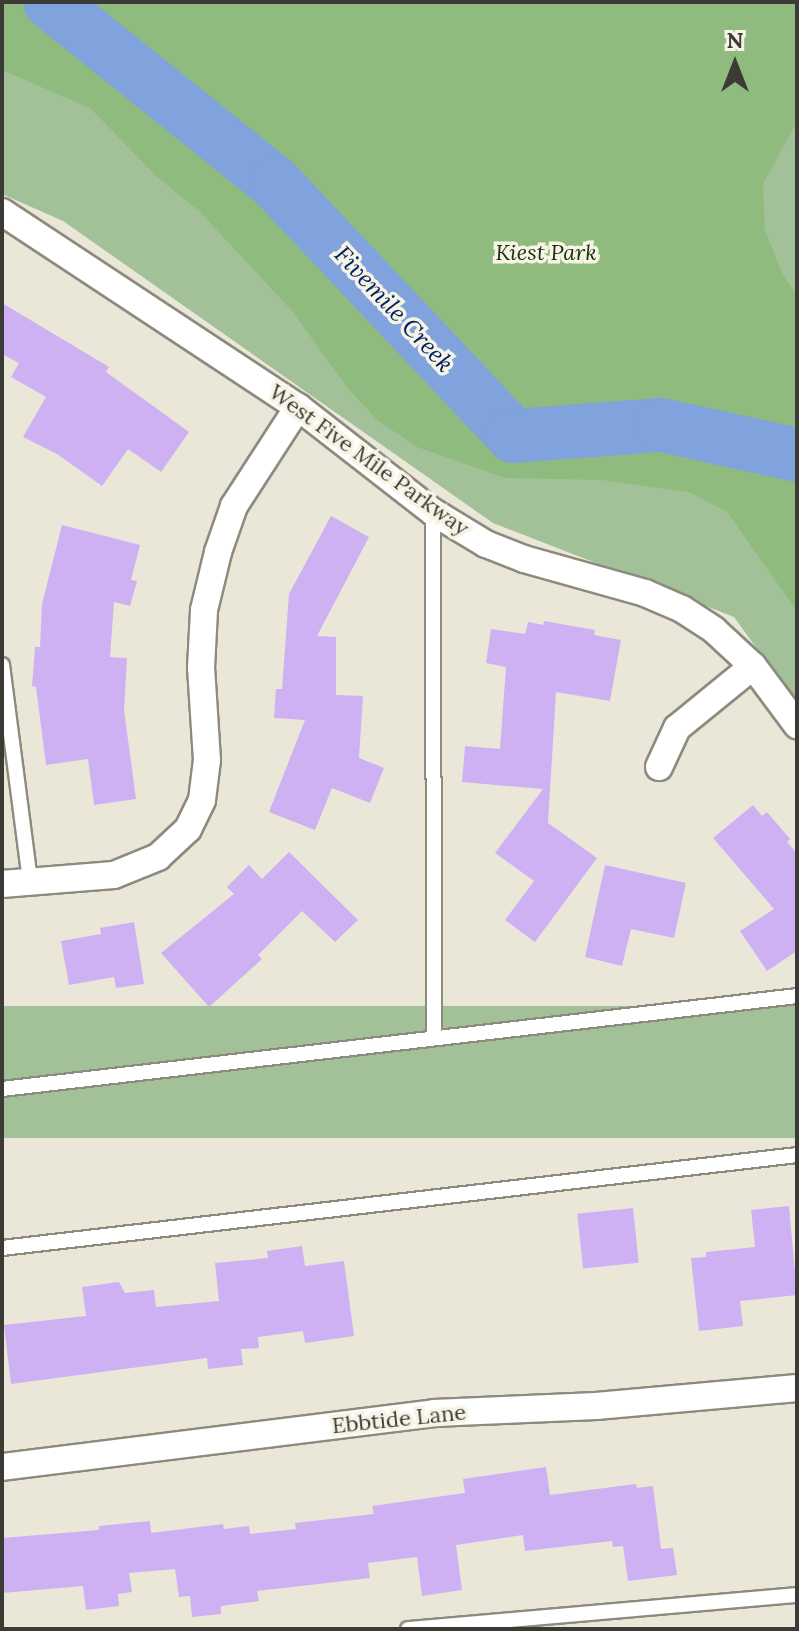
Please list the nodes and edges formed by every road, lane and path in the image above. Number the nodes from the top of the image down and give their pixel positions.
1 (2, 212) edge
2 (298, 407) junction
3 (433, 512) junction
4 (2, 665) edge
5 (753, 666) junction
6 (797, 725) edge
7 (659, 767) dead end
8 (30, 882) junction
9 (2, 884) edge
10 (797, 996) edge
11 (434, 1037) junction
12 (2, 1089) edge
13 (797, 1155) edge
14 (2, 1248) edge
15 (797, 1388) edge
16 (2, 1467) edge
17 (797, 1595) edge
18 (408, 1629) edge

1 - 2 street, West Five Mile Parkway
2 - 3 street, West Five Mile Parkway
2 - 8 street
3 - 5 street, West Five Mile Parkway
3 - 11 lane
4 - 8 lane
5 - 6 street, West Five Mile Parkway
5 - 7 street
8 - 9 street
10 - 11 lane
11 - 12 lane
13 - 14 lane
15 - 16 street, Ebbtide Lane
17 - 18 lane

